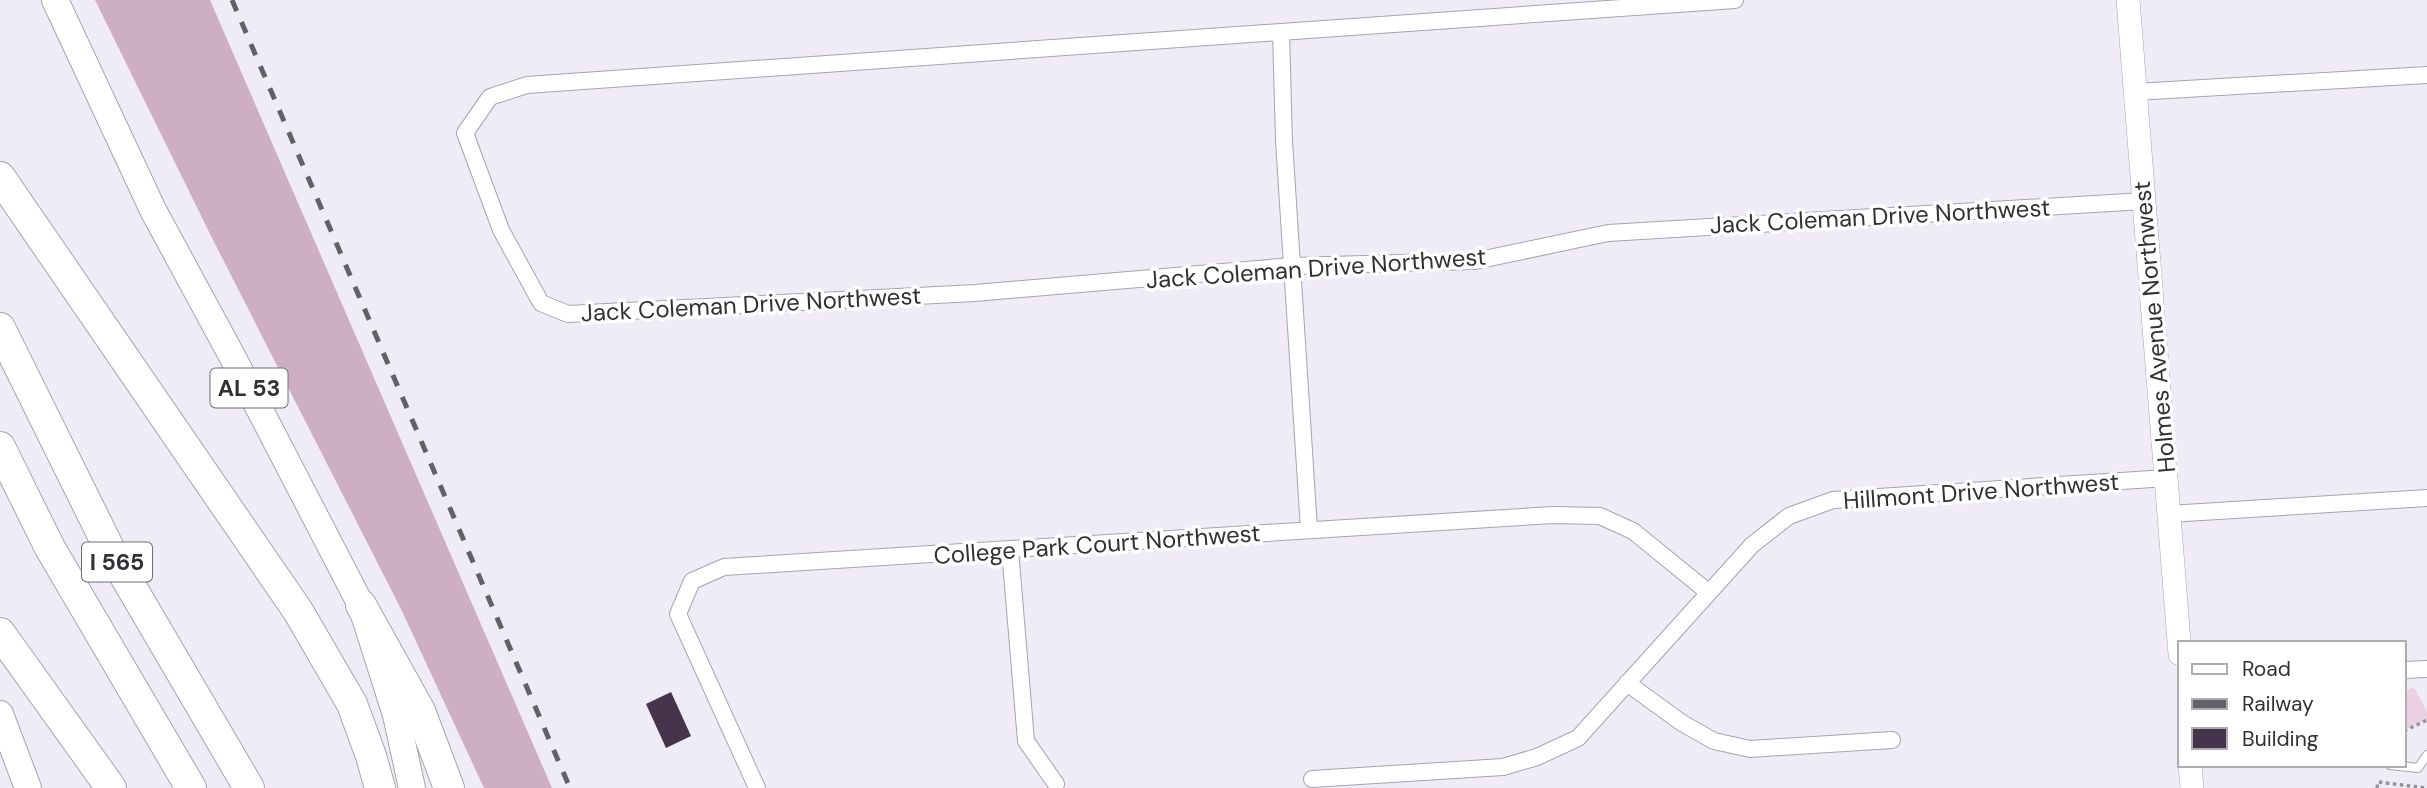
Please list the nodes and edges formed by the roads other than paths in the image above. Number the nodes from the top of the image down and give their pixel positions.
1 (55, 0) edge
2 (1735, 0) edge
3 (2128, 0) edge
4 (1281, 32) junction
5 (2427, 75) edge
6 (2135, 92) junction
7 (0, 177) edge
8 (2144, 201) junction
9 (1292, 266) junction
10 (0, 328) edge
11 (0, 447) edge
12 (2166, 478) junction
13 (2427, 498) edge
14 (2169, 514) junction
15 (1309, 529) junction
16 (1010, 550) junction
17 (1708, 592) junction
18 (361, 606) junction
19 (0, 633) edge
20 (2179, 641) edge
21 (2427, 669) edge
22 (2406, 670) edge
23 (1627, 683) junction
24 (0, 714) edge
25 (1892, 740) dead end
26 (2427, 755) edge
27 (2190, 767) edge
28 (2406, 767) edge
29 (1312, 779) dead end
30 (1056, 784) dead end
31 (28, 788) edge
32 (111, 788) edge
33 (191, 788) edge
34 (249, 788) edge
35 (380, 788) edge
36 (412, 788) edge
37 (449, 788) edge
38 (757, 788) edge
39 (2192, 788) edge

1 - 18 main road, AL 53
2 - 4 street, Jack Coleman Drive Northwest
3 - 6 main road, Holmes Avenue Northwest
4 - 9 street
4 - 9 street, Jack Coleman Drive Northwest
5 - 6 street
6 - 8 main road, Holmes Avenue Northwest
7 - 35 highway
8 - 9 street, Jack Coleman Drive Northwest
8 - 12 main road, Holmes Avenue Northwest
9 - 15 street
10 - 34 highway, I 565
11 - 33 highway, I 565
12 - 14 main road, Holmes Avenue Northwest
12 - 17 street, Hillmont Drive Northwest
13 - 14 street
14 - 20 main road, Holmes Avenue Northwest
15 - 16 street, College Park Court Northwest
15 - 17 street, College Park Court Northwest
16 - 30 street
16 - 38 street, College Park Court Northwest
17 - 23 street, Hillmont Drive Northwest
18 - 36 main road, AL 53
18 - 37 highway
19 - 32 highway
21 - 22 street
23 - 25 street
23 - 29 street, Hillmont Drive Northwest
24 - 31 main road
26 - 28 lane
27 - 39 main road

